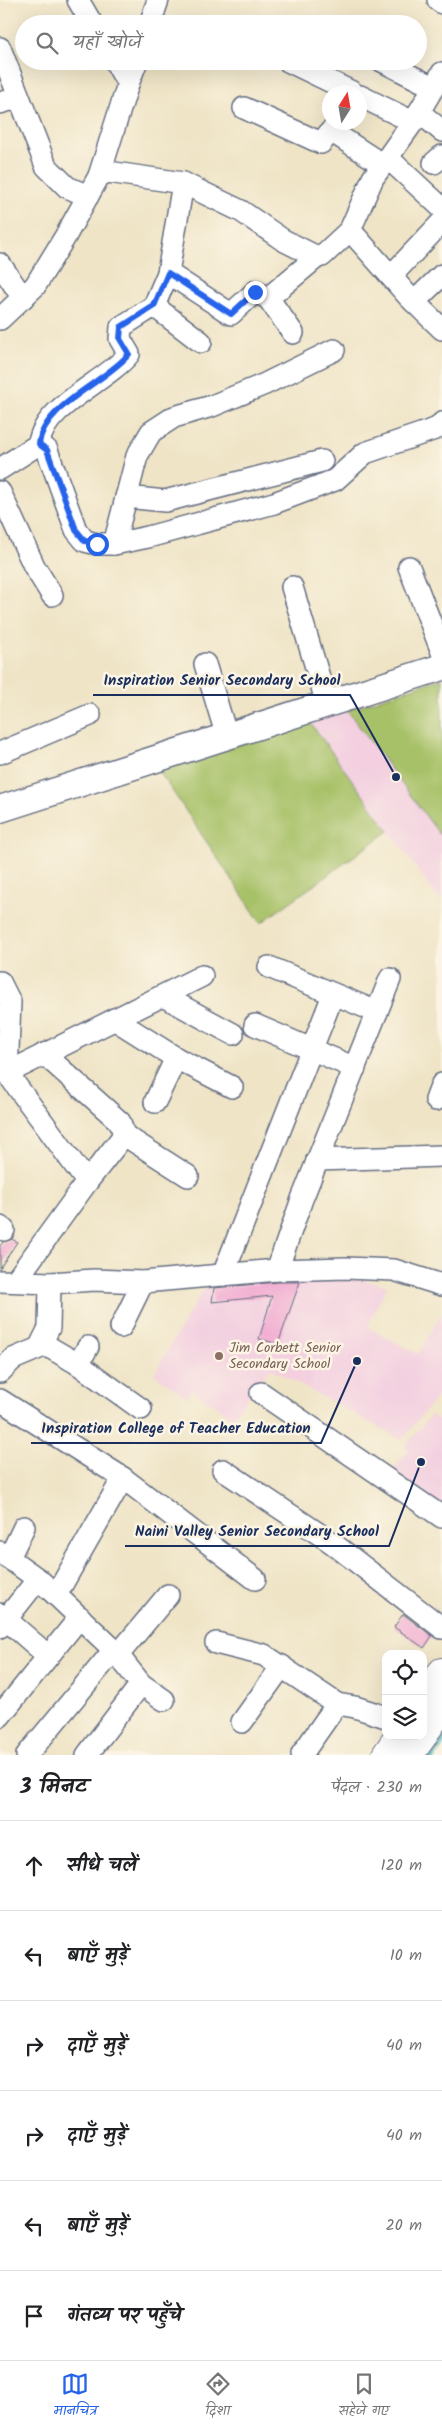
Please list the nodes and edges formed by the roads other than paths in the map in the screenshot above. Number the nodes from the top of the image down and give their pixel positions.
1 (78, 0) edge
2 (158, 0) edge
3 (438, 0) edge
4 (442, 2) edge
5 (87, 15) edge
6 (153, 15) edge
7 (0, 48) edge
8 (120, 70) edge
9 (133, 70) edge
10 (307, 70) edge
11 (409, 70) edge
12 (438, 80) edge
13 (128, 84) junction
14 (338, 85) edge
15 (367, 99) edge
16 (9, 101) edge
17 (244, 108) dead end
18 (416, 117) junction
19 (442, 131) edge
20 (385, 161) junction
21 (99, 176) junction
22 (183, 183) junction
23 (88, 196) junction
24 (442, 208) edge
25 (442, 222) edge
26 (350, 230) junction
27 (317, 257) junction
28 (0, 264) edge
29 (168, 273) junction
30 (442, 275) edge
31 (391, 276) junction
32 (22, 298) junction
33 (268, 298) junction
34 (414, 302) junction
35 (154, 306) junction
36 (0, 319) edge
37 (442, 329) edge
38 (293, 333) dead end
39 (201, 342) dead end
40 (334, 350) dead end
41 (442, 423) edge
42 (39, 444) junction
43 (322, 461) dead end
44 (0, 468) edge
45 (0, 492) edge
46 (126, 497) junction
47 (4, 514) edge
48 (114, 544) junction
49 (409, 567) dead end
50 (292, 587) dead end
51 (52, 595) dead end
52 (442, 652) edge
53 (205, 664) dead end
54 (442, 667) edge
55 (327, 704) junction
56 (90, 715) dead end
57 (227, 737) junction
58 (0, 753) edge
59 (0, 809) edge
60 (269, 967) dead end
61 (202, 976) dead end
62 (390, 980) dead end
63 (0, 982) edge
64 (333, 995) junction
65 (163, 996) junction
66 (377, 1012) junction
67 (114, 1019) junction
68 (255, 1025) dead end
69 (234, 1034) dead end
70 (312, 1050) junction
71 (44, 1054) junction
72 (176, 1058) junction
73 (355, 1068) junction
74 (7, 1073) junction
75 (232, 1087) dead end
76 (155, 1102) dead end
77 (124, 1135) junction
78 (442, 1156) edge
79 (317, 1160) junction
80 (188, 1176) dead end
81 (87, 1182) junction
82 (277, 1270) junction
83 (223, 1275) junction
84 (8, 1281) edge
85 (143, 1282) junction
86 (50, 1283) junction
87 (442, 1285) edge
88 (121, 1327) dead end
89 (42, 1343) junction
90 (0, 1372) edge
91 (262, 1393) dead end
92 (0, 1400) edge
93 (141, 1409) dead end
94 (223, 1470) dead end
95 (123, 1478) junction
96 (442, 1517) edge
97 (24, 1526) dead end
98 (4, 1555) edge
99 (38, 1579) junction
100 (255, 1579) dead end
101 (56, 1595) junction
102 (168, 1595) dead end
103 (80, 1617) junction
104 (2, 1620) edge
105 (442, 1628) edge
106 (216, 1642) dead end
107 (116, 1653) junction
108 (47, 1655) junction
109 (282, 1666) junction
110 (442, 1672) edge
111 (141, 1684) junction
112 (427, 1695) edge
113 (164, 1700) dead end
114 (337, 1704) junction
115 (442, 1708) edge
116 (0, 1716) edge
117 (382, 1716) edge
118 (242, 1722) dead end
119 (427, 1730) edge
120 (396, 1740) edge
121 (420, 1740) edge
122 (302, 1754) dead end
123 (27, 1755) edge
124 (87, 1755) edge
125 (386, 1755) edge
126 (409, 1755) edge

1 - 5 street
2 - 6 street
3 - 4 street
7 - 16 street
8 - 13 street
9 - 13 street
10 - 14 street
11 - 12 street
12 - 18 street
13 - 21 street
15 - 18 street
16 - 23 street
17 - 20 street
18 - 19 street
18 - 20 street
20 - 24 street
20 - 26 street
21 - 22 street
21 - 23 street
22 - 27 street
22 - 29 street
23 - 32 street
25 - 31 street
26 - 27 street
26 - 31 street
27 - 33 street
28 - 32 street
29 - 33 street
29 - 35 street
30 - 34 street
31 - 34 street
32 - 36 street
33 - 38 street
34 - 37 street
35 - 39 street
35 - 42 street
40 - 46 street
41 - 48 street
42 - 44 street
42 - 48 street
43 - 46 street
45 - 47 street
46 - 48 street
47 - 51 street
49 - 52 street
50 - 55 street
53 - 57 street
54 - 55 main road
55 - 57 main road
56 - 58 street
57 - 59 main road
60 - 64 street
61 - 65 street
62 - 66 street
63 - 74 street
64 - 66 street
64 - 70 street
65 - 67 street
65 - 69 street
66 - 73 street
67 - 71 street
67 - 72 street
68 - 70 street
70 - 73 street
70 - 83 street
71 - 74 street
71 - 77 street
72 - 75 street
72 - 76 street
73 - 79 street
74 - 81 street
77 - 80 street
77 - 81 street
78 - 79 street
79 - 82 street
81 - 84 street
82 - 83 street
82 - 87 street
83 - 85 street
84 - 86 street
85 - 86 street
85 - 88 street
86 - 89 street
89 - 90 street
89 - 93 street
91 - 96 street
92 - 95 street
94 - 105 street
95 - 100 street
95 - 101 street
97 - 98 street
98 - 99 street
99 - 101 street
99 - 104 street
101 - 103 street
102 - 107 street
103 - 107 street
103 - 108 street
104 - 108 street
106 - 109 street
107 - 111 street
107 - 123 street
108 - 116 street
109 - 114 street
109 - 118 street
110 - 112 highway
111 - 113 street
111 - 124 street
114 - 117 street
114 - 122 street
115 - 119 highway
120 - 125 highway
121 - 126 highway

